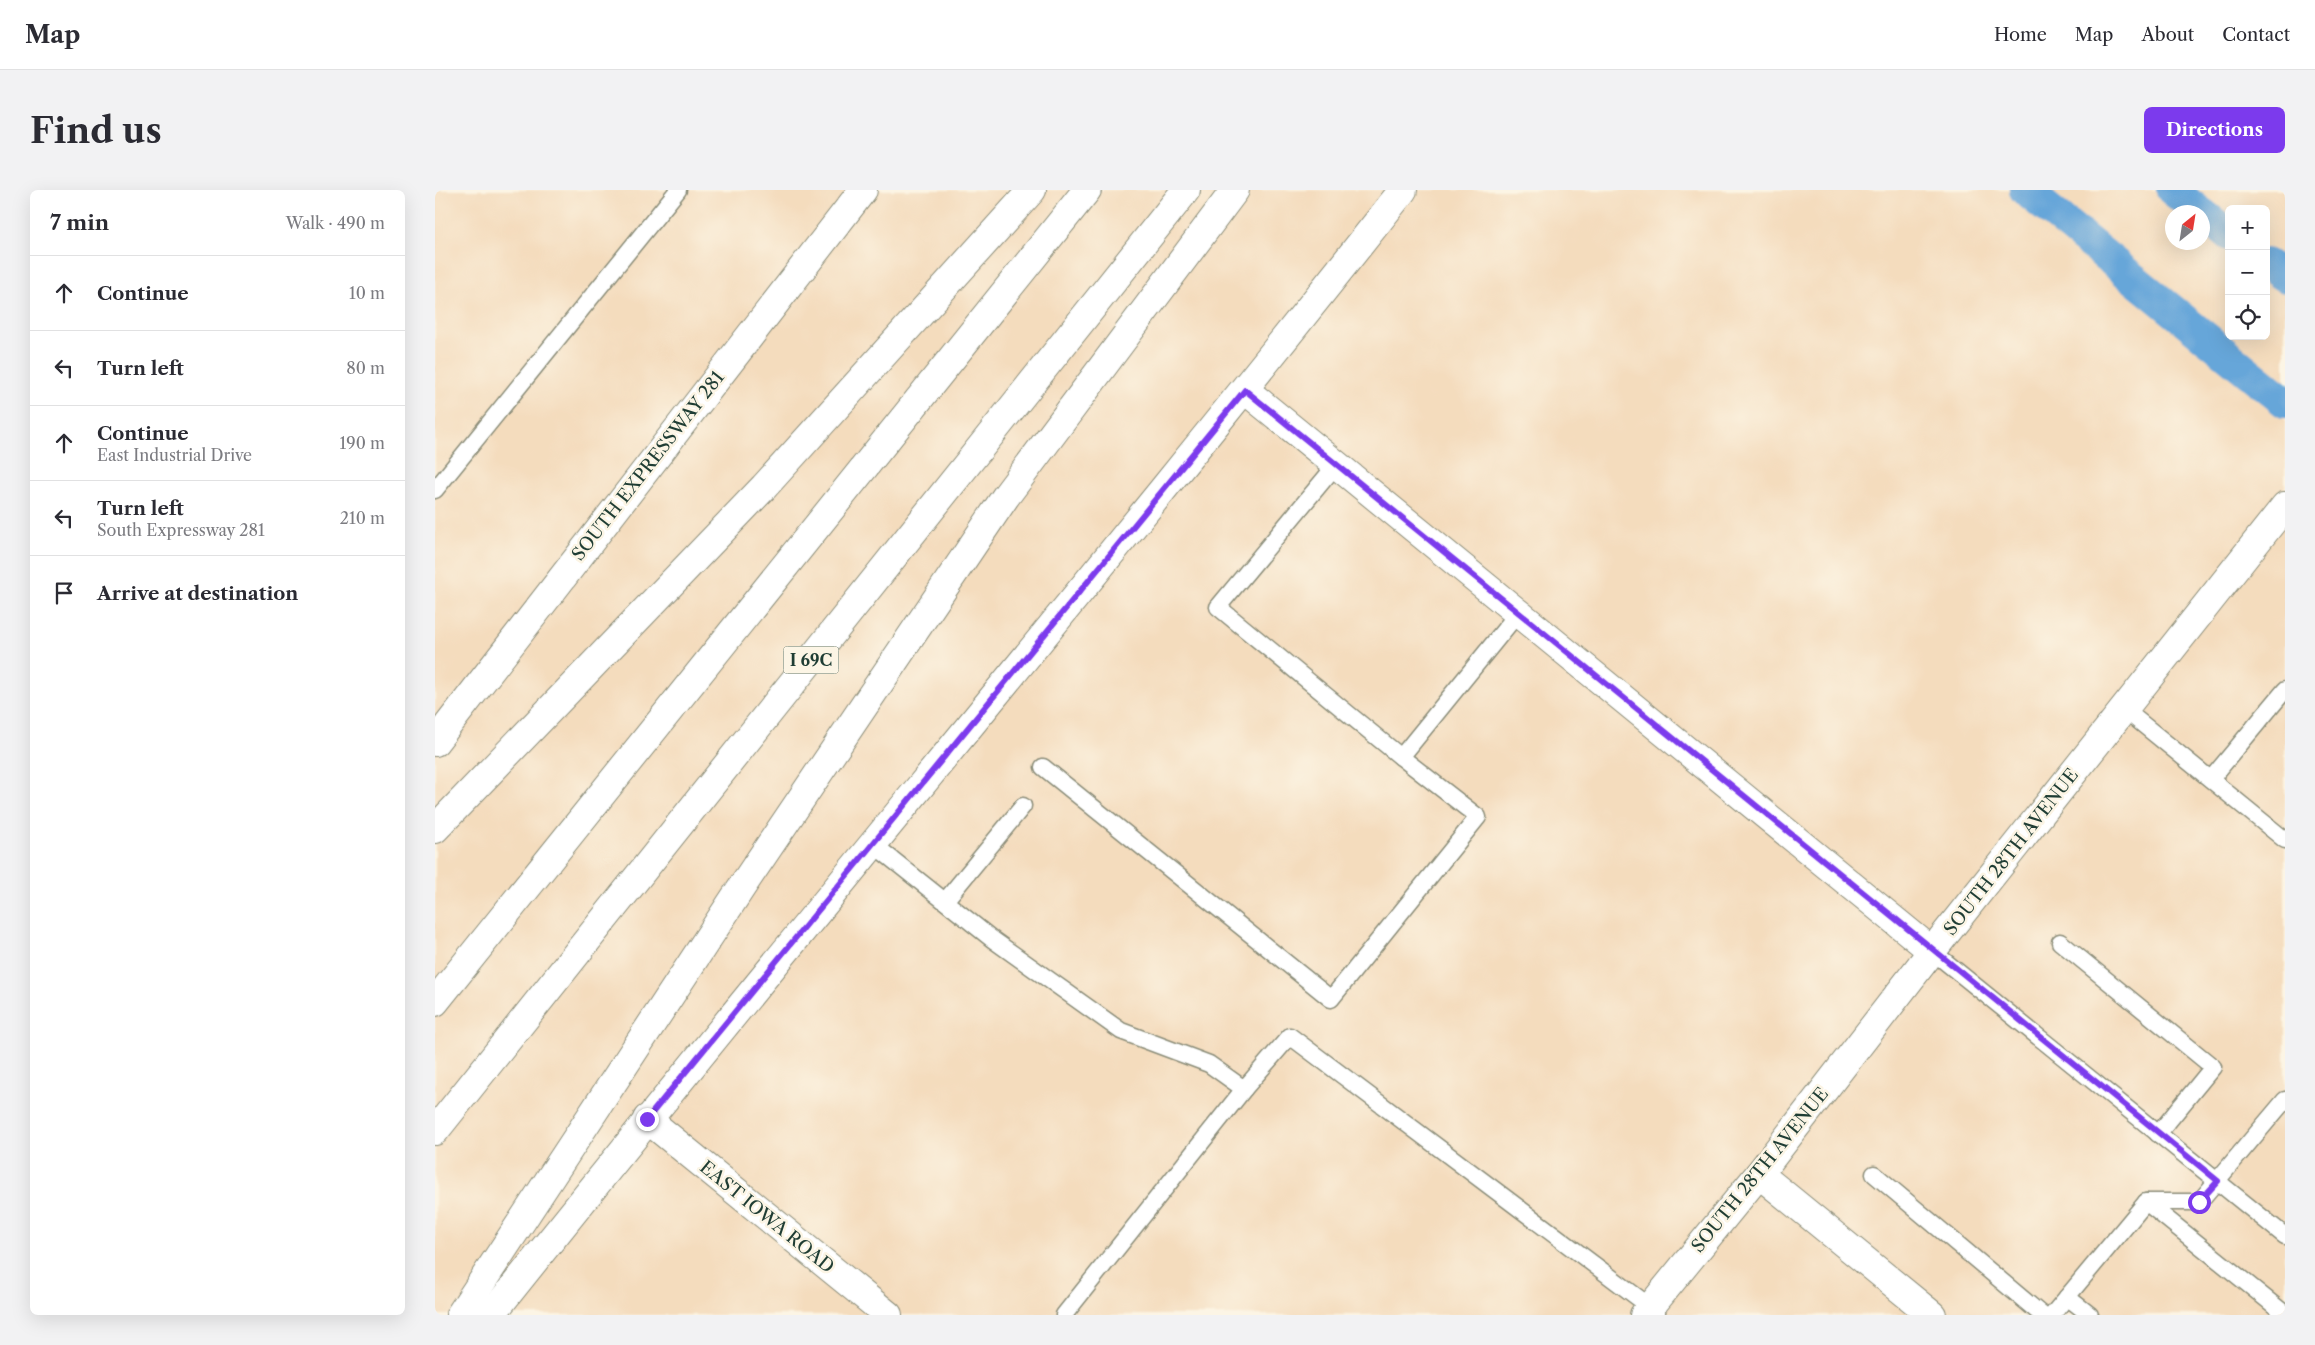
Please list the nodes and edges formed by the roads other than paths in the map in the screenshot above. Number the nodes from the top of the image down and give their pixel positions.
1 (678, 190) edge
2 (863, 190) edge
3 (1031, 190) edge
4 (1087, 190) edge
5 (1186, 190) edge
6 (1235, 190) edge
7 (1403, 190) edge
8 (1245, 390) junction
9 (1335, 464) junction
10 (435, 490) edge
11 (2285, 506) edge
12 (1518, 613) junction
13 (2285, 690) edge
14 (2124, 709) junction
15 (435, 742) edge
16 (1401, 756) junction
17 (1043, 767) dead end
18 (2211, 779) junction
19 (1023, 806) dead end
20 (435, 830) edge
21 (2285, 840) edge
22 (873, 844) junction
23 (945, 901) junction
24 (2060, 942) dead end
25 (1932, 951) junction
26 (435, 1002) edge
27 (1245, 1089) junction
28 (2285, 1100) edge
29 (647, 1119) junction
30 (435, 1131) edge
31 (2158, 1134) junction
32 (1759, 1174) junction
33 (1874, 1174) dead end
34 (2218, 1181) junction
35 (2146, 1202) junction
36 (2285, 1236) edge
37 (2067, 1297) junction
38 (1652, 1312) edge
39 (2285, 1314) edge
40 (460, 1315) edge
41 (491, 1315) edge
42 (888, 1315) edge
43 (1064, 1315) edge
44 (1932, 1315) edge
45 (2042, 1315) edge
46 (2052, 1315) edge
47 (2090, 1315) edge

1 - 10 lane
2 - 15 main road, SOUTH EXPRESSWAY 281
3 - 20 main road
4 - 26 main road
5 - 30 main road, I 69C
6 - 40 main road
7 - 8 main road
8 - 9 main road
8 - 22 main road
9 - 12 main road
9 - 16 lane
11 - 14 main road, SOUTH 28TH AVENUE
12 - 16 lane
12 - 25 main road
13 - 18 lane
14 - 18 lane
14 - 25 main road, SOUTH 28TH AVENUE
16 - 17 lane
18 - 21 lane
19 - 23 lane
22 - 23 lane
22 - 29 main road
23 - 27 lane
24 - 31 lane
25 - 31 lane
25 - 32 main road, SOUTH 28TH AVENUE
27 - 38 lane
27 - 43 lane
28 - 34 lane
29 - 41 main road
29 - 42 main road, EAST IOWA ROAD
31 - 34 lane
32 - 38 main road, SOUTH 28TH AVENUE
32 - 44 main road
33 - 45 lane
34 - 35 lane
34 - 36 lane
35 - 37 lane
35 - 39 lane
37 - 46 lane
37 - 47 lane

